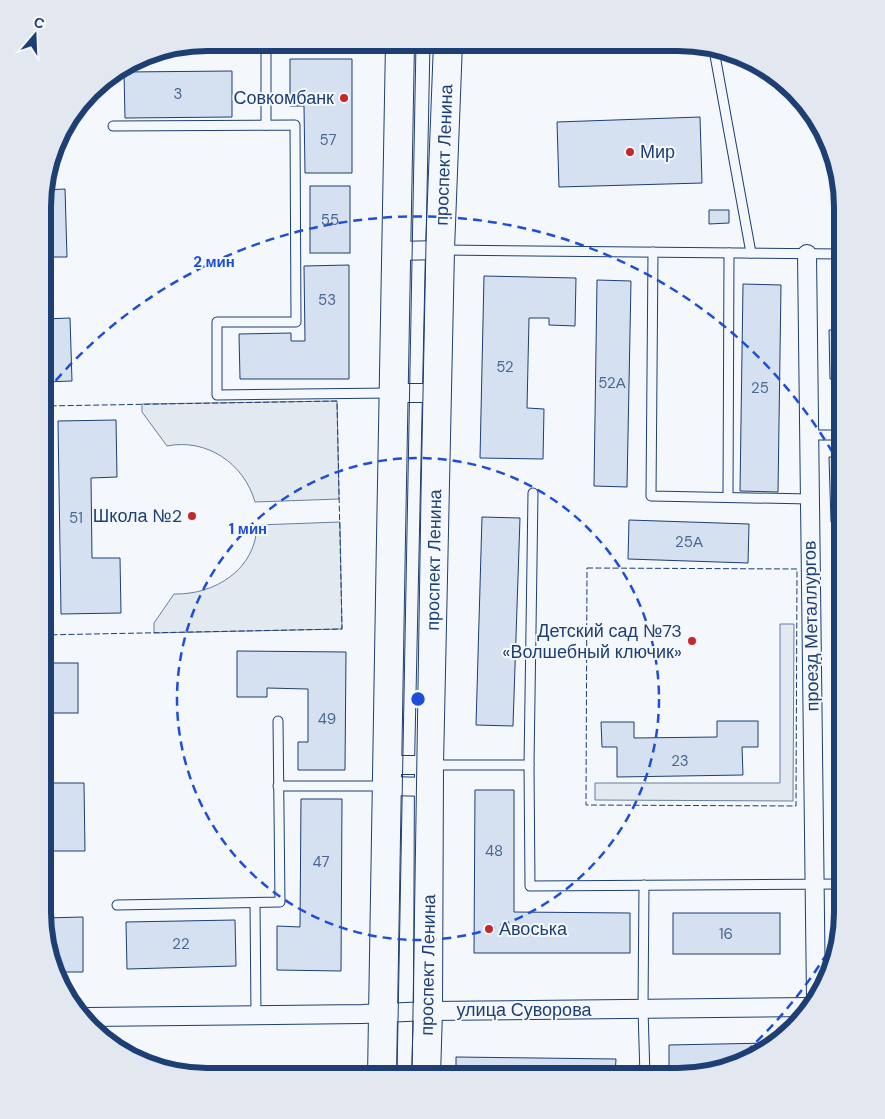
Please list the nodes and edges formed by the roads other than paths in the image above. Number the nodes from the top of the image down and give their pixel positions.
1 (448, 51) edge
2 (266, 52) edge
3 (400, 52) edge
4 (715, 56) edge
5 (266, 125) junction
6 (113, 126) dead end
7 (440, 250) junction
8 (396, 251) junction
9 (653, 252) junction
10 (729, 253) junction
11 (751, 253) junction
12 (806, 254) junction
13 (834, 254) edge
14 (394, 393) junction
15 (437, 393) junction
16 (810, 435) junction
17 (834, 435) edge
18 (533, 493) dead end
19 (728, 497) junction
20 (810, 499) junction
21 (278, 721) dead end
22 (529, 765) junction
23 (388, 775) junction
24 (429, 776) junction
25 (278, 786) junction
26 (815, 884) junction
27 (833, 884) edge
28 (644, 885) junction
29 (255, 902) junction
30 (117, 905) dead end
31 (816, 983) edge
32 (800, 1007) edge
33 (643, 1009) junction
34 (428, 1011) junction
35 (383, 1013) junction
36 (256, 1015) junction
37 (93, 1018) edge
38 (382, 1067) edge
39 (426, 1067) edge
40 (646, 1067) edge

1 - 7 main road, проспект Ленина
2 - 5 lane
3 - 8 main road
4 - 11 lane
5 - 6 lane
5 - 14 lane
7 - 8 street
7 - 9 lane
7 - 15 main road, проспект Ленина
8 - 14 main road
9 - 10 lane
9 - 19 lane
10 - 11 lane
10 - 19 lane
11 - 12 lane
12 - 13 lane
12 - 16 street, проезд Металлургов
14 - 15 street
14 - 23 main road
15 - 24 main road, проспект Ленина
16 - 17 lane
16 - 20 street, проезд Металлургов
18 - 22 lane
19 - 20 lane
20 - 26 street, проезд Металлургов
21 - 25 lane
22 - 24 lane
22 - 28 lane
23 - 24 street
23 - 25 lane
23 - 35 main road
24 - 34 main road, проспект Ленина
25 - 29 lane
26 - 27 lane
26 - 28 lane
26 - 31 street, проезд Металлургов
28 - 33 lane
29 - 30 lane
29 - 36 lane
32 - 33 street, улица Суворова
33 - 34 street, улица Суворова
33 - 40 lane
34 - 35 street, улица Суворова
34 - 39 main road, проспект Ленина
35 - 36 street, улица Суворова
35 - 38 main road
36 - 37 street, улица Суворова

